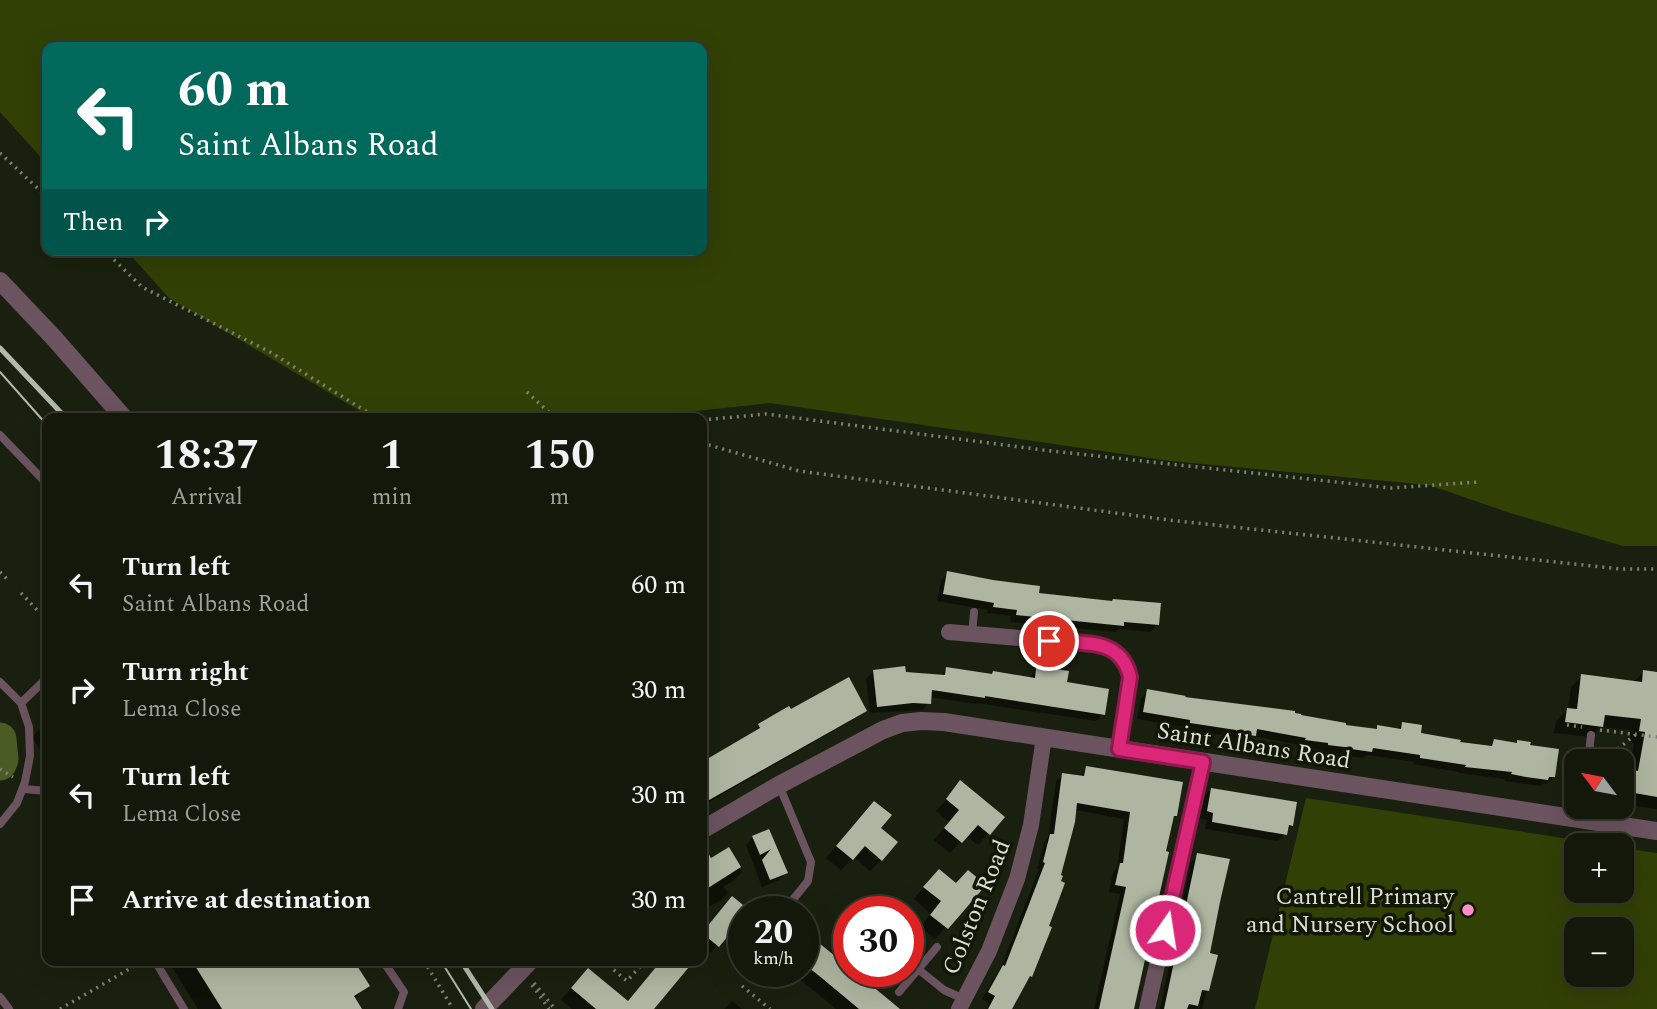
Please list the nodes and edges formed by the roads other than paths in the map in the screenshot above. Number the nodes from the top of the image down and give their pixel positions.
1 (0, 281) edge
2 (120, 413) edge
3 (0, 435) edge
4 (42, 479) edge
5 (974, 612) dead end
6 (949, 632) dead end
7 (972, 634) junction
8 (0, 682) edge
9 (42, 683) edge
10 (21, 704) junction
11 (1591, 735) dead end
12 (1044, 737) junction
13 (1119, 749) junction
14 (1589, 749) edge
15 (1203, 762) junction
16 (779, 785) junction
17 (24, 789) junction
18 (42, 791) edge
19 (1564, 811) edge
20 (1606, 819) edge
21 (0, 824) edge
22 (707, 827) edge
23 (1657, 831) edge
24 (796, 896) edge
25 (937, 947) dead end
26 (924, 963) edge
27 (158, 966) edge
28 (386, 966) edge
29 (520, 966) edge
30 (924, 975) edge
31 (903, 987) edge
32 (899, 992) road end
33 (0, 997) edge
34 (961, 1004) edge
35 (9, 1009) edge
36 (184, 1009) edge
37 (398, 1009) edge
38 (484, 1009) edge
39 (1147, 1009) edge

1 - 2 street
3 - 4 lane
5 - 7 lane
6 - 7 street
7 - 13 street
8 - 10 lane
9 - 10 lane
10 - 17 lane
11 - 14 lane
12 - 13 street, Saint Albans Road
12 - 16 street, Saint Albans Road
12 - 34 street, Colston Road
13 - 15 street, Saint Albans Road
15 - 19 street, Saint Albans Road
15 - 39 street
16 - 22 street, Saint Albans Road
16 - 24 lane
17 - 18 lane
17 - 21 lane
20 - 23 street, Saint Albans Road
25 - 26 lane
27 - 36 lane
28 - 37 lane
29 - 38 street
30 - 34 lane
31 - 32 lane
33 - 35 lane

